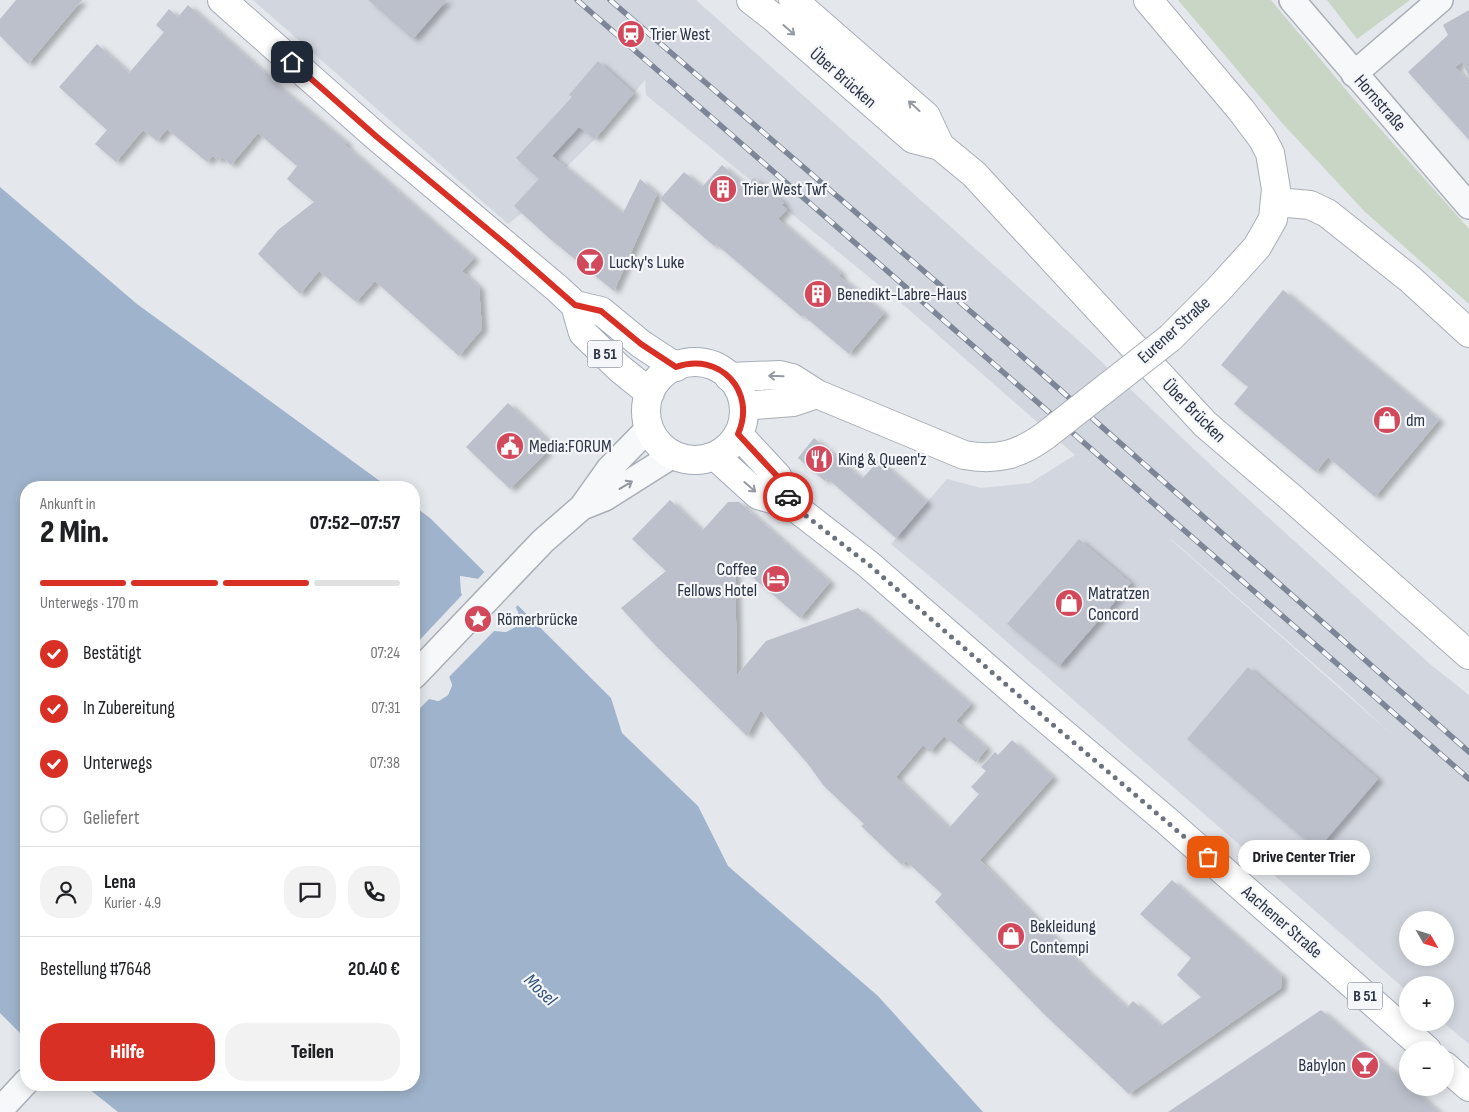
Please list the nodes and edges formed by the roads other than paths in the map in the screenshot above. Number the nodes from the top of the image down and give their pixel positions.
1 (222, 0) edge
2 (750, 0) edge
3 (793, 0) edge
4 (1148, 0) edge
5 (1292, 0) edge
6 (1440, 0) edge
7 (1354, 74) junction
8 (940, 146) junction
9 (1275, 204) junction
10 (1469, 206) edge
11 (575, 305) junction
12 (1469, 333) edge
13 (676, 367) junction
14 (729, 376) junction
15 (650, 393) junction
16 (817, 394) junction
17 (744, 408) junction
18 (649, 428) junction
19 (738, 434) junction
20 (674, 455) junction
21 (715, 456) junction
22 (792, 505) junction
23 (582, 508) junction
24 (1469, 655) edge
25 (420, 670) edge
26 (1417, 1041) edge
27 (1454, 1074) edge
28 (1469, 1087) edge
29 (20, 1088) edge
30 (0, 1110) edge

1 - 11 street, B 51
2 -> 8 street, Über Brücken
8 -> 3 street, Über Brücken
4 - 9 street, Eurener Straße
5 - 7 street, Hornstraße
6 - 7 street
7 - 10 street, Hornstraße
8 - 24 street, Über Brücken
9 - 12 street
9 - 16 street, Eurener Straße, bridge
11 - 13 street, B 51
11 - 15 street, B 51
13 - 14 street
13 - 15 street
16 -> 14 street, Eurener Straße
14 - 17 street
15 - 18 street
16 - 17 street
17 - 19 street
18 - 20 street
18 - 23 street
19 - 21 street
19 - 22 street, Aachener Straße / B 51
20 - 21 street
23 -> 20 street
21 -> 22 street, Aachener Straße / B 51
22 - 26 street, Aachener Straße / B 51
23 - 25 street
27 - 28 street
29 - 30 street

